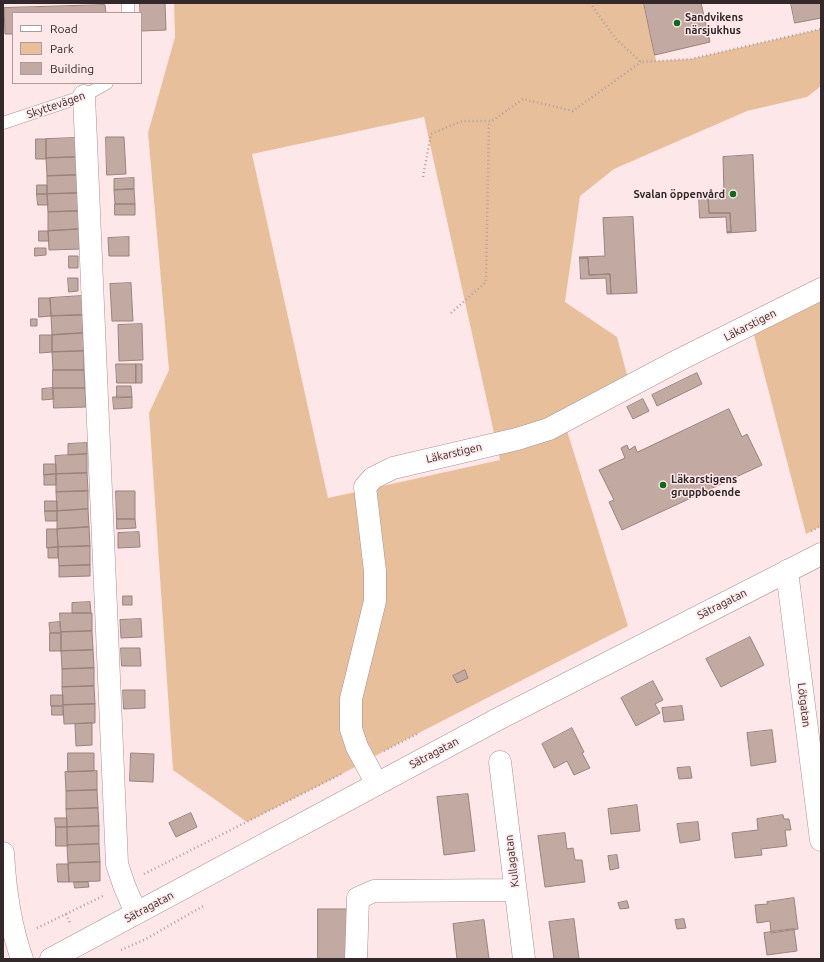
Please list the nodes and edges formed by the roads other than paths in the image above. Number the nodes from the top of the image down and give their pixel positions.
1 (105, 84) edge
2 (84, 96) junction
3 (3, 123) edge
4 (821, 289) edge
5 (821, 554) edge
6 (787, 571) junction
7 (500, 762) dead end
8 (377, 784) junction
9 (821, 840) edge
10 (3, 853) edge
11 (515, 890) junction
12 (136, 913) junction
13 (22, 959) edge
14 (51, 959) edge
15 (356, 959) edge
16 (524, 959) edge

1 - 2 lane, Skyttevägen
2 - 3 lane, Skyttevägen
2 - 12 street
4 - 8 street, Läkarstigen
5 - 6 street, Sätragatan
6 - 8 street, Sätragatan
6 - 9 street, Lötgatan
7 - 11 street, Kullagatan
8 - 12 street, Sätragatan
10 - 13 street
11 - 15 street
11 - 16 street, Kullagatan
12 - 14 street, Sätragatan

